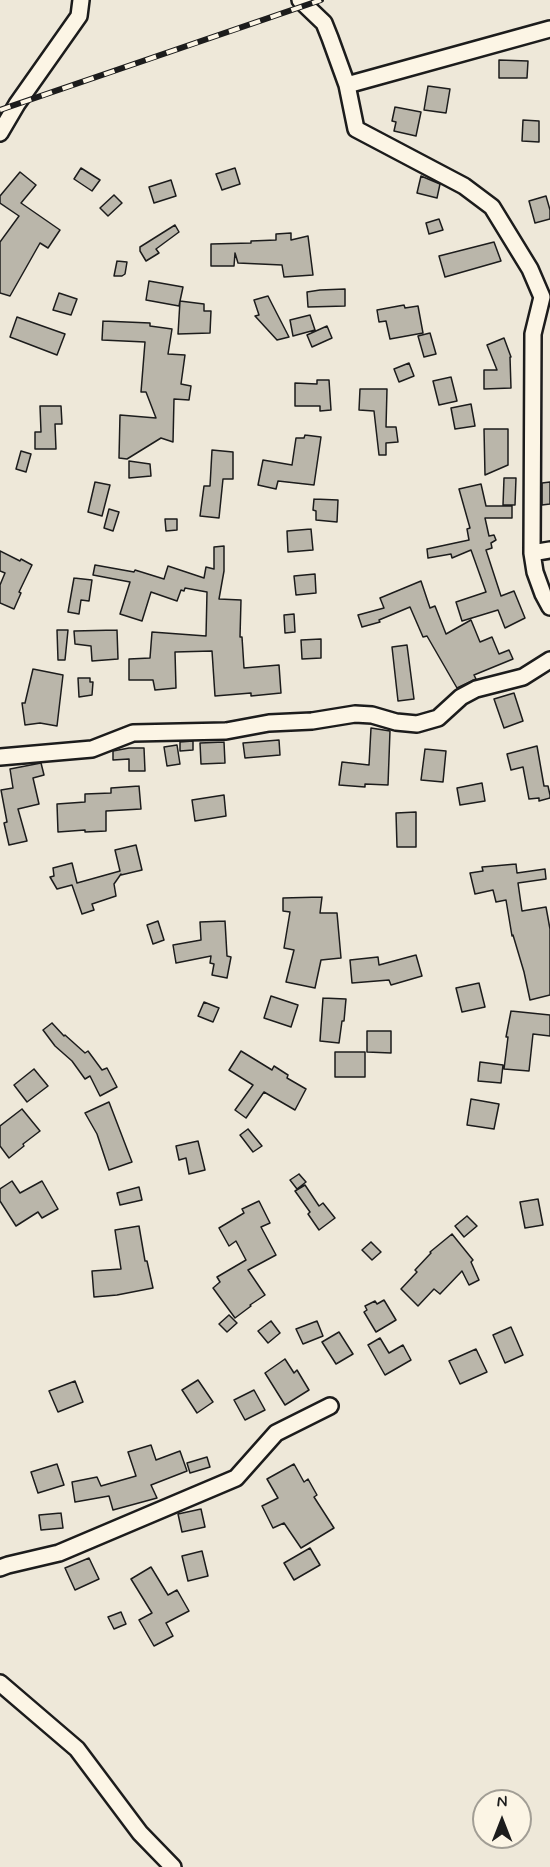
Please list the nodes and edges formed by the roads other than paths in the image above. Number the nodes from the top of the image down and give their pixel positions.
1 (81, 0) edge
2 (300, 0) edge
3 (550, 29) edge
4 (347, 85) junction
5 (0, 133) edge
6 (546, 297) edge
7 (550, 550) edge
8 (532, 553) junction
9 (550, 607) edge
10 (550, 660) edge
11 (0, 757) edge
12 (330, 1406) dead end
13 (0, 1568) edge
14 (0, 1683) edge
15 (173, 1867) edge

1 - 5 street
2 - 4 street
3 - 4 street
4 - 6 street
6 - 8 street
7 - 8 street
8 - 9 street
10 - 11 street
12 - 13 street
14 - 15 street

